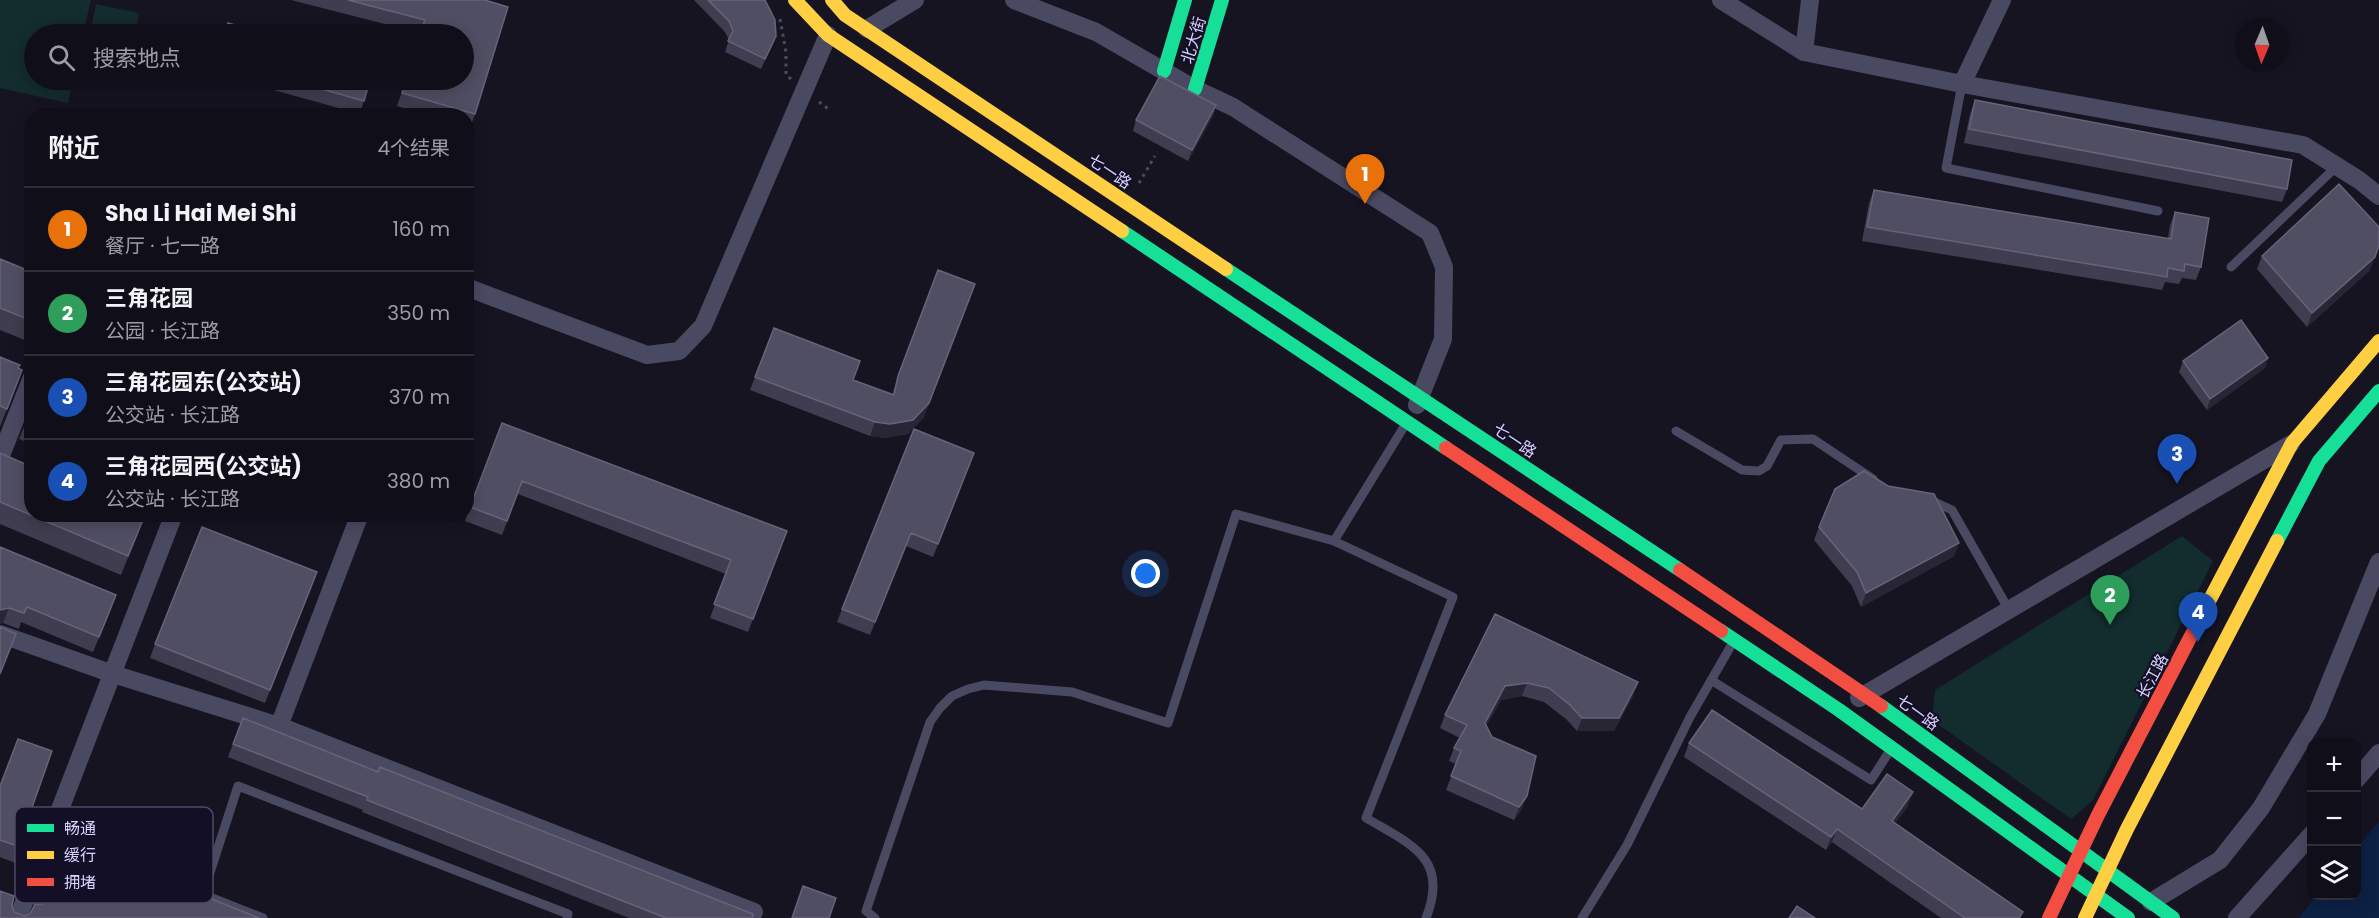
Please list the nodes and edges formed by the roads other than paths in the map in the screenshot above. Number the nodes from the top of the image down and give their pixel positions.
1 (795, 0) edge
2 (831, 0) edge
3 (915, 0) edge
4 (1014, 0) edge
5 (1185, 0) edge
6 (1222, 0) edge
7 (1721, 0) edge
8 (1810, 0) edge
9 (2002, 0) edge
10 (867, 29) junction
11 (828, 35) junction
12 (1804, 52) junction
13 (1164, 71) junction
14 (1962, 84) junction
15 (1195, 89) junction
16 (2337, 166) junction
17 (2379, 196) edge
18 (2158, 212) dead end
19 (2231, 267) dead end
20 (474, 290) edge
21 (2379, 341) edge
22 (2379, 391) edge
23 (24, 397) edge
24 (1422, 397) junction
25 (1407, 422) junction
26 (1676, 431) dead end
27 (2292, 443) junction
28 (0, 458) edge
29 (1884, 486) edge
30 (1915, 495) edge
31 (171, 522) edge
32 (357, 522) edge
33 (1334, 541) junction
34 (2379, 562) edge
35 (2009, 610) junction
36 (0, 634) edge
37 (1734, 640) junction
38 (113, 674) junction
39 (1711, 681) junction
40 (1864, 694) junction
41 (1839, 710) junction
42 (279, 726) junction
43 (1892, 747) junction
44 (2379, 753) edge
45 (2361, 774) edge
46 (61, 807) edge
47 (2307, 840) edge
48 (2082, 850) junction
49 (213, 863) edge
50 (2108, 869) junction
51 (2070, 874) junction
52 (2096, 894) junction
53 (213, 898) edge
54 (2151, 902) junction
55 (24, 903) edge
56 (754, 912) edge
57 (18, 918) edge
58 (263, 918) edge
59 (567, 918) edge
60 (875, 918) edge
61 (1426, 918) edge
62 (1582, 918) edge
63 (2049, 918) edge
64 (2085, 918) edge
65 (2128, 918) edge
66 (2173, 918) edge
67 (2237, 918) edge

1 - 11 main road
2 - 10 main road, 七一路
3 - 10 street
4 - 13 street
5 - 13 main road, 北大街
6 - 15 main road, 北大街
7 - 12 street
8 - 12 street
9 - 14 street
10 - 24 main road, 七一路
11 - 20 street
11 - 25 main road
12 - 14 street
13 - 15 street
14 - 16 street
14 - 18 lane
15 - 24 street
16 - 17 street
16 - 19 lane
21 - 27 main road, 长江路
22 - 50 main road
23 - 28 street
24 - 25 street
24 - 40 main road, 七一路
25 - 33 lane
25 - 37 main road
26 - 29 lane
27 - 35 street
27 - 48 main road, 长江路
30 - 35 lane
31 - 38 street
32 - 42 street
33 - 60 lane
33 - 61 lane
34 - 54 street
35 - 40 street
36 - 38 street
37 - 39 lane
37 - 41 main road
38 - 42 street
38 - 46 street
39 - 43 lane
39 - 62 lane
40 - 41 street
40 - 48 main road, 七一路
41 - 43 main road
42 - 56 street
43 - 51 main road
44 - 45 street
47 - 67 street
48 - 50 main road, 七一路
48 - 51 main road, 长江路
49 - 59 lane
50 - 52 main road
50 - 54 main road, 七一路
51 - 52 main road
51 - 63 main road, 长江路
52 - 64 main road
52 - 65 main road
53 - 58 lane
54 - 66 main road, 七一路
55 - 57 street

